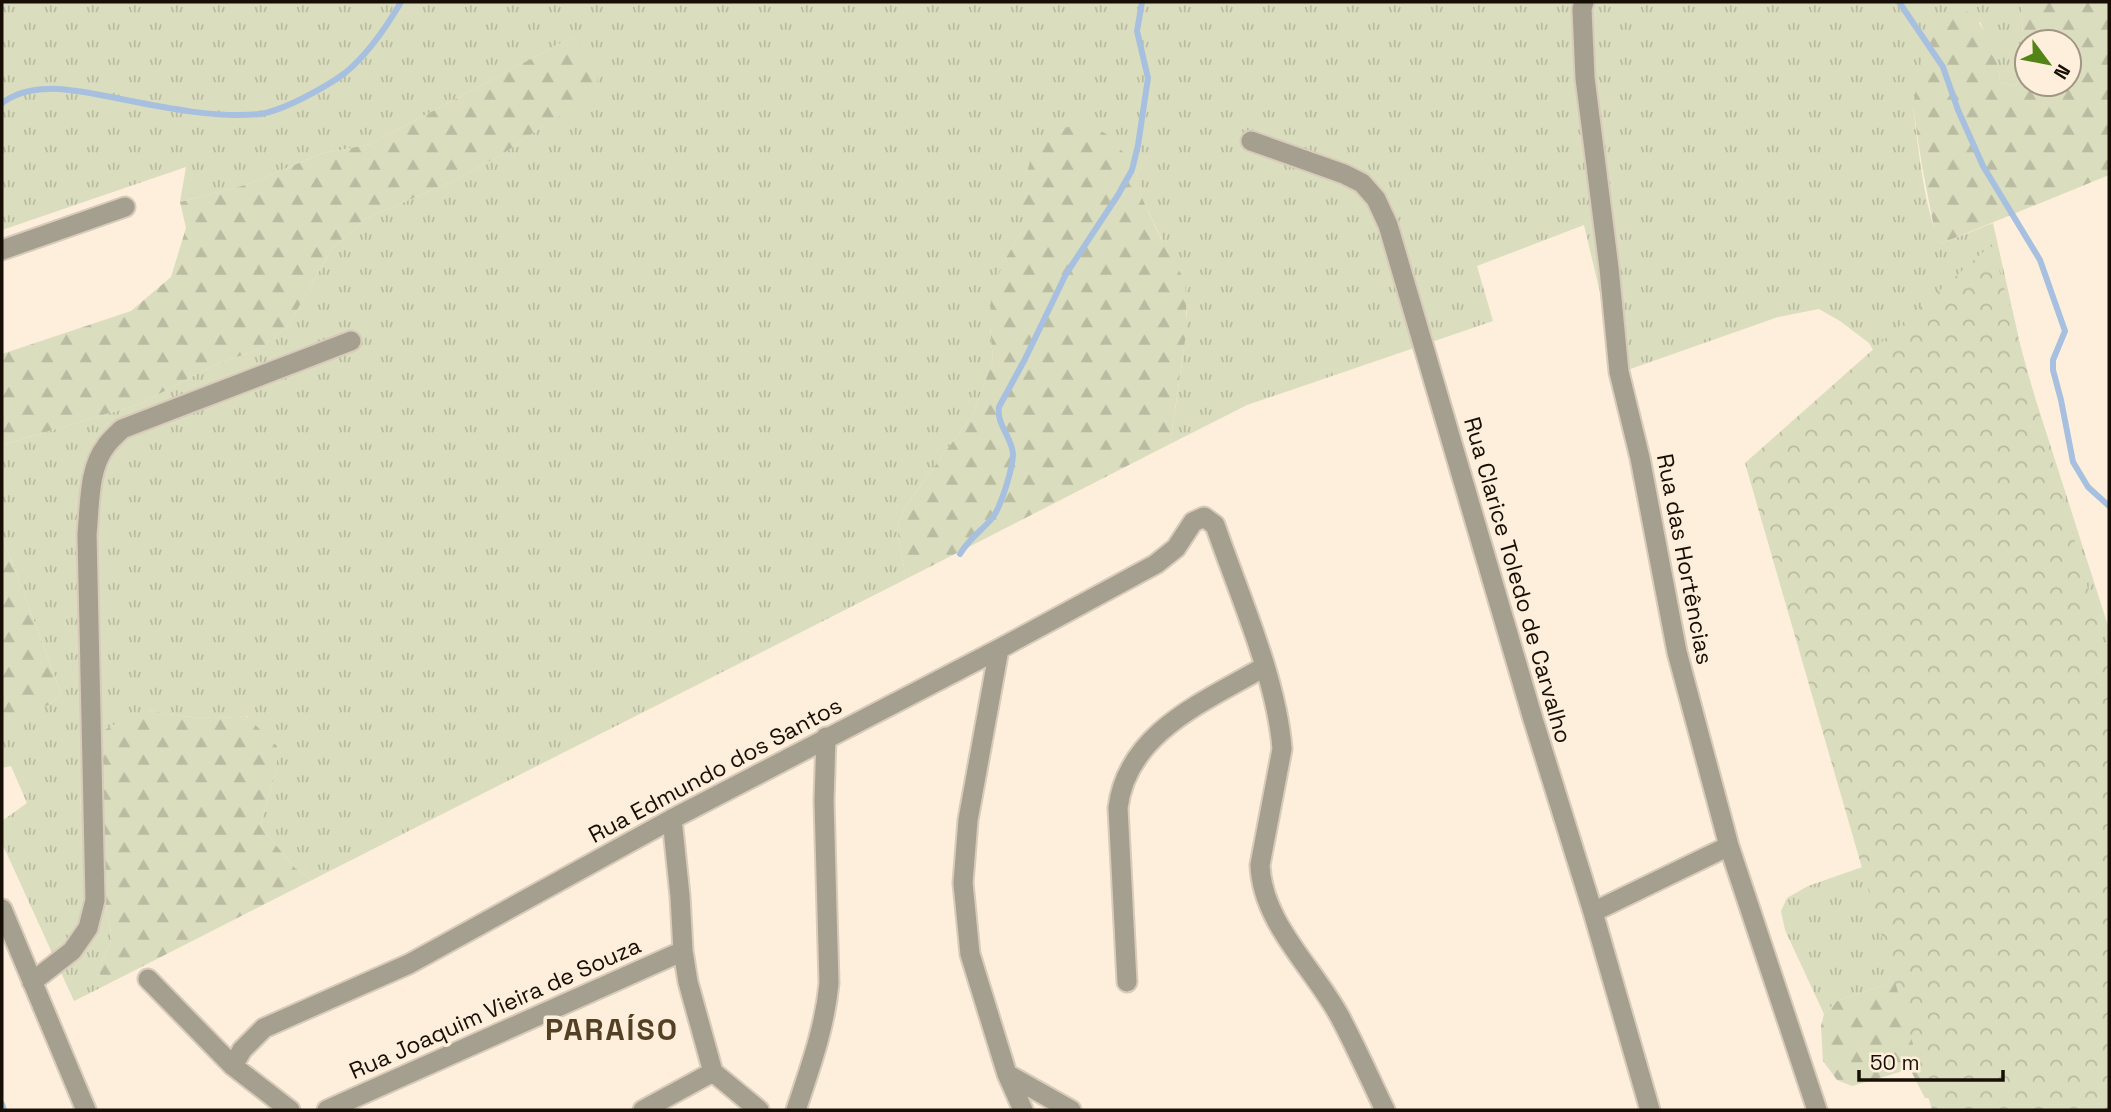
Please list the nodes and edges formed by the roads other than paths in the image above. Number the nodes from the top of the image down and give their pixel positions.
1 (1578, 4) edge
2 (1251, 141) dead end
3 (125, 206) dead end
4 (2, 250) edge
5 (351, 341) dead end
6 (999, 649) junction
7 (1264, 667) junction
8 (827, 737) junction
9 (672, 819) junction
10 (1729, 846) junction
11 (2, 909) edge
12 (1593, 912) junction
13 (683, 951) junction
14 (148, 979) dead end
15 (32, 982) junction
16 (1127, 982) dead end
17 (233, 1066) junction
18 (713, 1072) junction
19 (1007, 1074) junction
20 (86, 1110) edge
21 (290, 1110) edge
22 (327, 1110) edge
23 (643, 1110) edge
24 (759, 1110) edge
25 (796, 1110) edge
26 (1023, 1110) edge
27 (1071, 1110) edge
28 (1385, 1110) edge
29 (1650, 1110) edge
30 (1817, 1110) edge

1 - 10 street, Rua das Hortências
2 - 12 street, Rua Clarice Toledo de Carvalho
3 - 4 street
5 - 15 street
6 - 7 street, Rua Edmundo dos Santos
6 - 8 street, Rua Edmundo dos Santos
6 - 19 street
7 - 16 street
7 - 28 street
8 - 9 street, Rua Edmundo dos Santos
8 - 25 street
9 - 13 street
9 - 17 street, Rua Edmundo dos Santos
10 - 12 street
10 - 30 street, Rua das Hortências
11 - 15 street
12 - 29 street, Rua Clarice Toledo de Carvalho
13 - 18 street
13 - 22 street, Rua Joaquim Vieira de Souza
14 - 17 street
15 - 20 street
17 - 21 street
18 - 23 street
18 - 24 street
19 - 26 street
19 - 27 street

